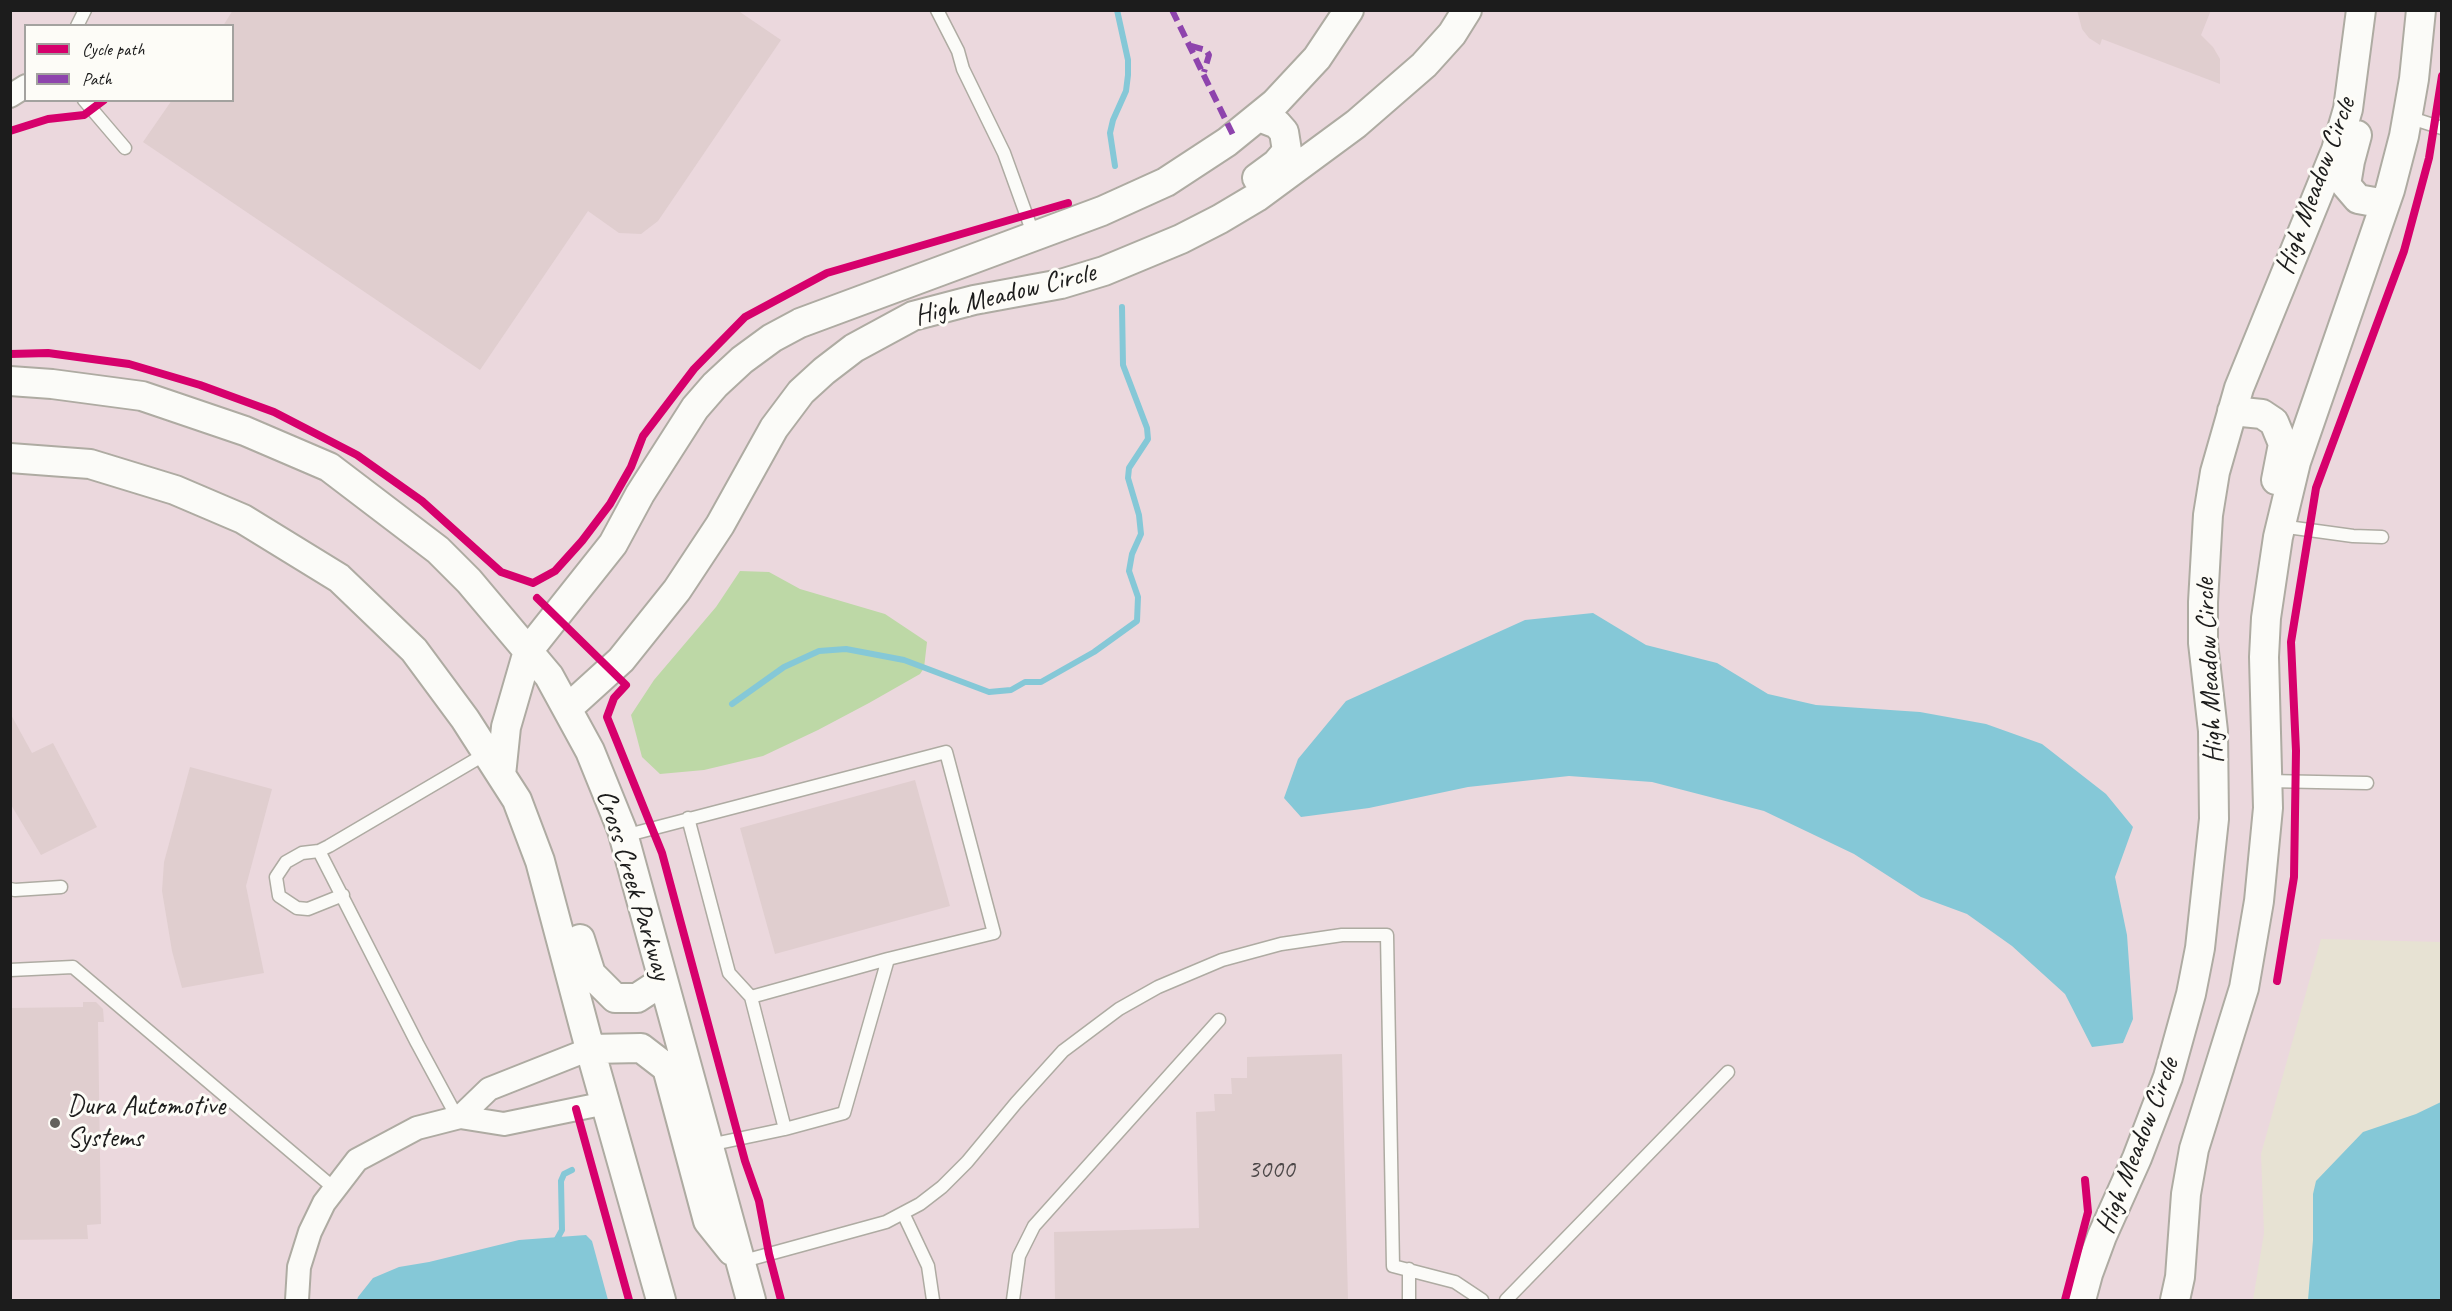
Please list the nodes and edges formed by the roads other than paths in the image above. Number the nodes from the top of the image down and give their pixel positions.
1 (85, 10) edge
2 (937, 10) edge
3 (1349, 10) edge
4 (1467, 10) edge
5 (2361, 10) edge
6 (2372, 10) edge
7 (2421, 10) edge
8 (78, 24) edge
9 (86, 102) edge
10 (1259, 117) junction
11 (2408, 117) junction
12 (2442, 128) edge
13 (125, 148) dead end
14 (2385, 204) junction
15 (1034, 236) junction
16 (1104, 271) junction
17 (10, 381) edge
18 (2232, 411) junction
19 (10, 458) edge
20 (2280, 526) junction
21 (2382, 537) dead end
22 (2266, 618) junction
23 (528, 651) junction
24 (567, 709) junction
25 (494, 764) junction
26 (2268, 781) junction
27 (2367, 783) dead end
28 (688, 818) junction
29 (528, 828) junction
30 (624, 836) junction
31 (320, 851) junction
32 (61, 887) dead end
33 (10, 889) edge
34 (343, 896) junction
35 (888, 959) junction
36 (10, 970) edge
37 (663, 981) junction
38 (751, 997) junction
39 (1219, 1020) dead end
40 (590, 1050) junction
41 (1728, 1072) dead end
42 (606, 1103) junction
43 (459, 1117) junction
44 (786, 1129) junction
45 (709, 1145) junction
46 (335, 1188) junction
47 (903, 1213) junction
48 (740, 1262) junction
49 (650, 1265) junction
50 (1409, 1269) junction
51 (297, 1300) edge
52 (661, 1300) edge
53 (678, 1300) edge
54 (751, 1300) edge
55 (933, 1300) edge
56 (1013, 1300) edge
57 (1409, 1300) edge
58 (1482, 1300) edge
59 (1506, 1300) edge
60 (2081, 1300) edge
61 (2175, 1300) edge

1 - 8 lane
2 - 15 lane
3 - 10 street, High Meadow Circle
4 - 16 street, High Meadow Circle
5 - 18 street, High Meadow Circle
6 - 14 street
7 - 11 street, High Meadow Circle
9 - 13 lane
10 - 15 street, High Meadow Circle
10 - 16 street
11 - 12 lane
11 - 14 street, High Meadow Circle
14 - 20 street, High Meadow Circle
15 - 23 street, High Meadow Circle
16 - 24 street, High Meadow Circle
17 - 23 street, Cross Creek Parkway
18 - 22 street
18 - 60 street, High Meadow Circle
19 - 25 street
20 - 21 lane
20 - 22 street, High Meadow Circle
22 - 26 street, High Meadow Circle
23 - 24 street, Cross Creek Parkway
23 - 25 street
24 - 30 street, Cross Creek Parkway
25 - 29 street
25 - 31 lane
26 - 27 lane
26 - 61 street, High Meadow Circle
28 - 30 lane
28 - 35 lane
28 - 38 lane
29 - 37 street
29 - 40 street
30 - 37 street, Cross Creek Parkway
31 - 34 lane
31 - 34 lane
32 - 33 lane
34 - 43 lane
35 - 38 lane
35 - 44 lane
36 - 46 lane
37 - 45 street, Cross Creek Parkway
38 - 44 lane
39 - 56 lane
40 - 42 street
40 - 43 street
40 - 48 street
41 - 59 lane
42 - 43 street
42 - 49 street
43 - 46 street
44 - 45 lane
45 - 48 street, Cross Creek Parkway
46 - 51 street
47 - 48 lane
47 - 50 lane
47 - 55 lane
48 - 54 street, Cross Creek Parkway
49 - 52 street
49 - 53 street
50 - 57 lane
50 - 58 lane

